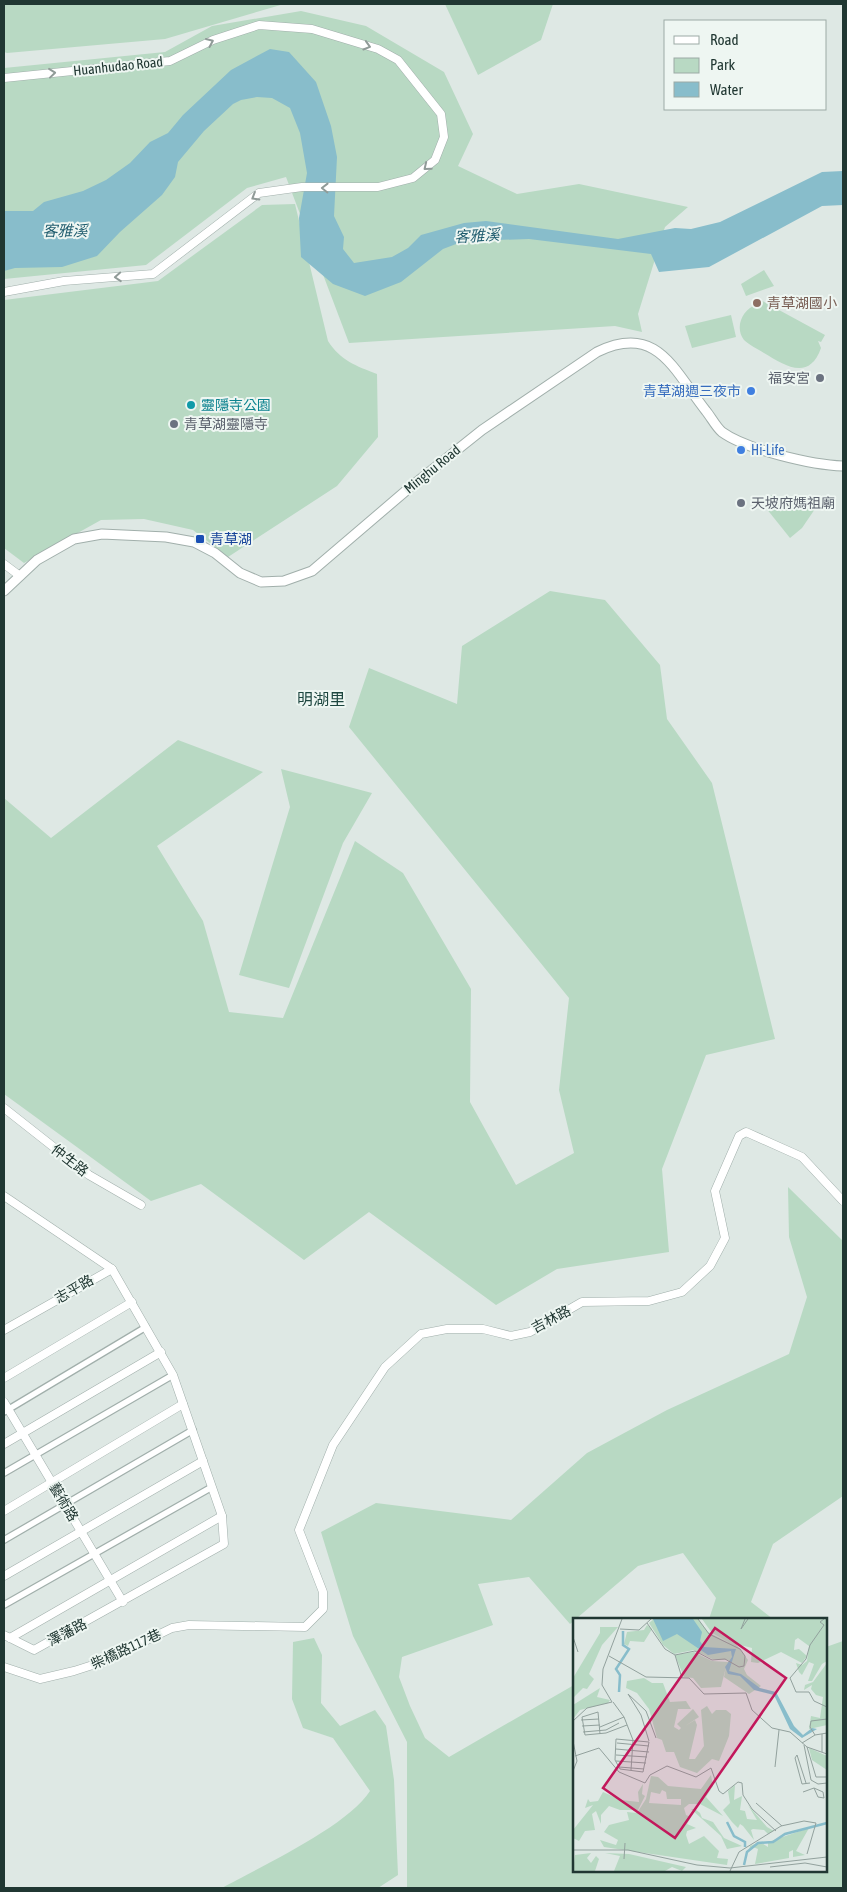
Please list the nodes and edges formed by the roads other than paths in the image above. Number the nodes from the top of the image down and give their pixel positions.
1 (4, 78) edge
2 (4, 292) edge
3 (843, 466) edge
4 (4, 564) edge
5 (20, 576) junction
6 (4, 591) edge
7 (4, 1108) edge
8 (4, 1196) edge
9 (843, 1202) edge
10 (142, 1205) dead end
11 (112, 1269) junction
12 (132, 1302) junction
13 (146, 1327) junction
14 (4, 1330) edge
15 (160, 1352) junction
16 (173, 1375) junction
17 (4, 1378) edge
18 (183, 1404) junction
19 (5, 1408) edge
20 (193, 1430) junction
21 (22, 1433) junction
22 (4, 1444) edge
23 (34, 1455) junction
24 (203, 1461) junction
25 (4, 1473) edge
26 (52, 1482) junction
27 (212, 1487) junction
28 (65, 1504) junction
29 (4, 1511) edge
30 (222, 1516) junction
31 (81, 1531) junction
32 (4, 1540) edge
33 (94, 1554) junction
34 (4, 1576) edge
35 (110, 1580) junction
36 (123, 1602) junction
37 (4, 1605) edge
38 (310, 1624) joint
39 (7, 1637) edge
40 (4, 1667) edge

1 -> 2 street, Huanhudao Road
3 - 5 street, Minghu Road
4 - 5 street
5 - 6 street, Minghu Road
7 - 10 street, 仲生路
8 - 11 street
9 - 38 street, 吉林路
11 - 12 street
11 - 14 street, 志平路
12 - 13 street
12 - 17 street
13 - 15 street
13 - 19 street
15 - 16 street
15 - 21 street
16 - 18 street
16 - 23 street
18 - 20 street
18 - 26 street
19 - 21 street, 藝術路
20 - 24 street
20 - 28 street
21 - 22 street
21 - 23 street, 藝術路
23 - 25 street
23 - 26 street, 藝術路
24 - 27 street
24 - 31 street
26 - 28 street, 藝術路
26 - 29 street
27 - 30 street
27 - 33 street
28 - 31 street, 藝術路
28 - 32 street
30 - 35 street
30 - 36 street
31 - 33 street, 藝術路
31 - 34 street
33 - 35 street, 藝術路
33 - 37 street
35 - 36 street, 藝術路
35 - 39 street, 澤藩路
36 - 39 street, 澤藩路
38 - 40 street, 柴橋路117巷

